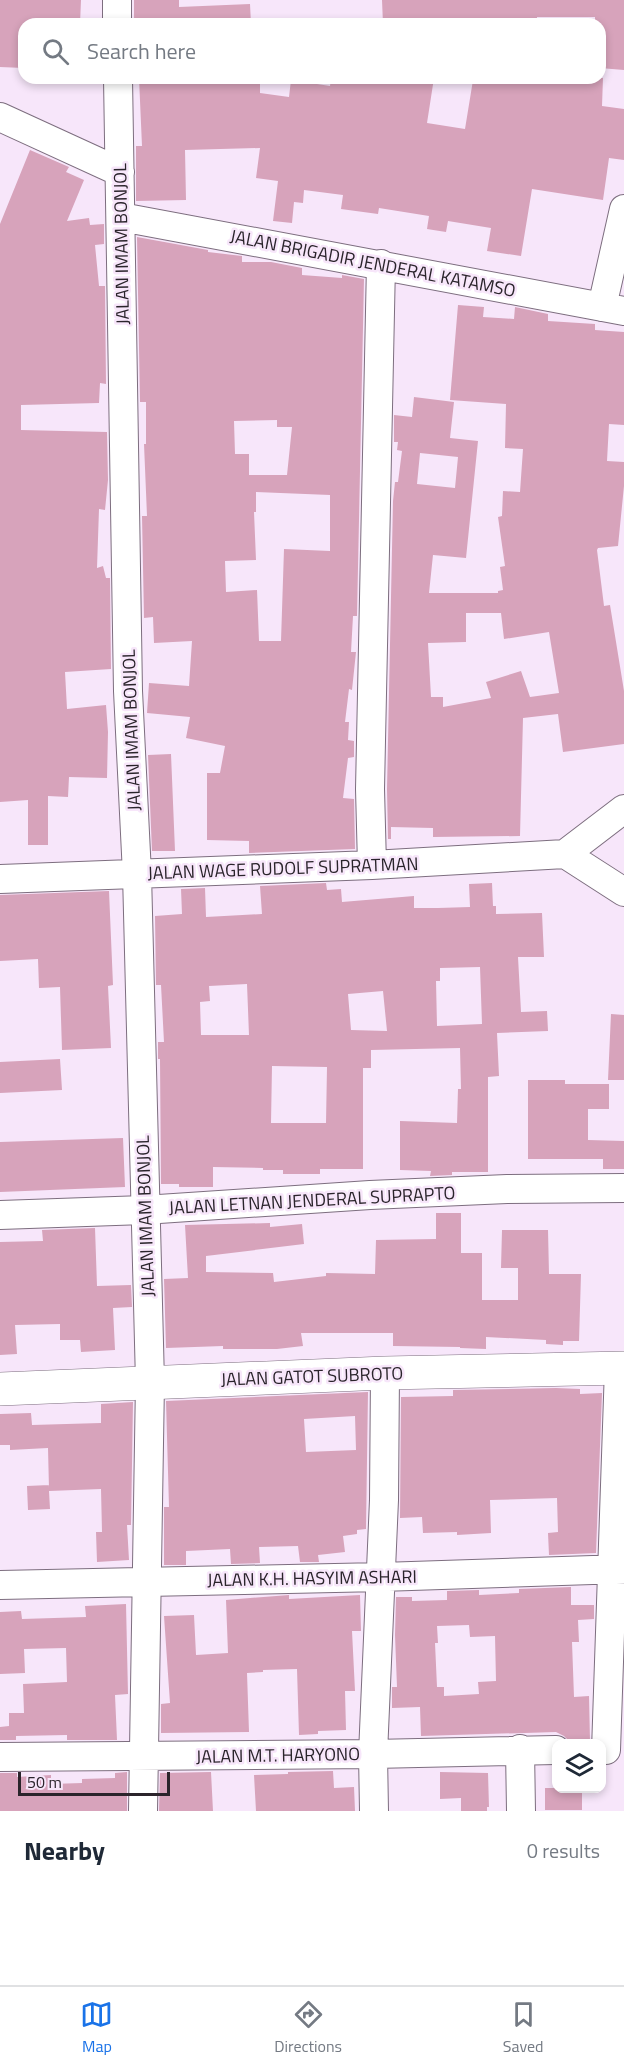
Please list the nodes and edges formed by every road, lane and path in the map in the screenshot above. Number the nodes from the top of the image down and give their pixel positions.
1 (117, 0) edge
2 (117, 18) edge
3 (118, 84) edge
4 (0, 117) edge
5 (120, 172) junction
6 (624, 209) edge
7 (121, 217) junction
8 (381, 264) junction
9 (613, 309) edge
10 (624, 809) edge
11 (565, 854) junction
12 (372, 866) junction
13 (137, 874) junction
14 (0, 879) edge
15 (624, 892) edge
16 (624, 1188) edge
17 (144, 1210) junction
18 (0, 1215) edge
19 (622, 1368) edge
20 (386, 1373) junction
21 (150, 1382) junction
22 (0, 1389) edge
23 (618, 1569) edge
24 (381, 1577) junction
25 (147, 1581) junction
26 (0, 1585) edge
27 (520, 1749) junction
28 (552, 1749) edge
29 (610, 1750) edge
30 (373, 1754) junction
31 (144, 1756) junction
32 (0, 1757) edge
33 (143, 1811) edge
34 (374, 1811) edge
35 (521, 1811) edge

1 - 2 street
3 - 5 street, JALAN IMAM BONJOL
4 - 5 street
5 - 7 street, JALAN IMAM BONJOL
6 - 9 street
7 - 8 street, JALAN BRIGADIR JENDERAL KATAMSO
7 - 13 street, JALAN IMAM BONJOL
8 - 9 street, JALAN BRIGADIR JENDERAL KATAMSO
8 - 12 street
10 - 11 street
11 - 12 street, JALAN WAGE RUDOLF SUPRATMAN
11 - 15 street
12 - 13 street, JALAN WAGE RUDOLF SUPRATMAN
13 - 14 street, JALAN WAGE RUDOLF SUPRATMAN
13 - 17 street, JALAN IMAM BONJOL
16 - 17 street, JALAN LETNAN JENDERAL SUPRAPTO
17 - 18 street, JALAN LETNAN JENDERAL SUPRAPTO
17 - 21 street, JALAN IMAM BONJOL
19 - 20 main road, JALAN GATOT SUBROTO
19 - 23 street
20 - 21 main road, JALAN GATOT SUBROTO
20 - 24 street
21 - 22 main road, JALAN GATOT SUBROTO
21 - 25 street, JALAN IMAM BONJOL
23 - 24 street, JALAN K.H. HASYIM ASHARI
23 - 29 street
24 - 25 street, JALAN K.H. HASYIM ASHARI
24 - 30 street
25 - 26 street, JALAN K.H. HASYIM ASHARI
25 - 31 street, JALAN IMAM BONJOL
27 - 28 street, JALAN M.T. HARYONO
27 - 30 street, JALAN M.T. HARYONO
27 - 35 street
30 - 31 street, JALAN M.T. HARYONO
30 - 34 street
31 - 32 street, JALAN M.T. HARYONO
31 - 33 street, JALAN IMAM BONJOL

